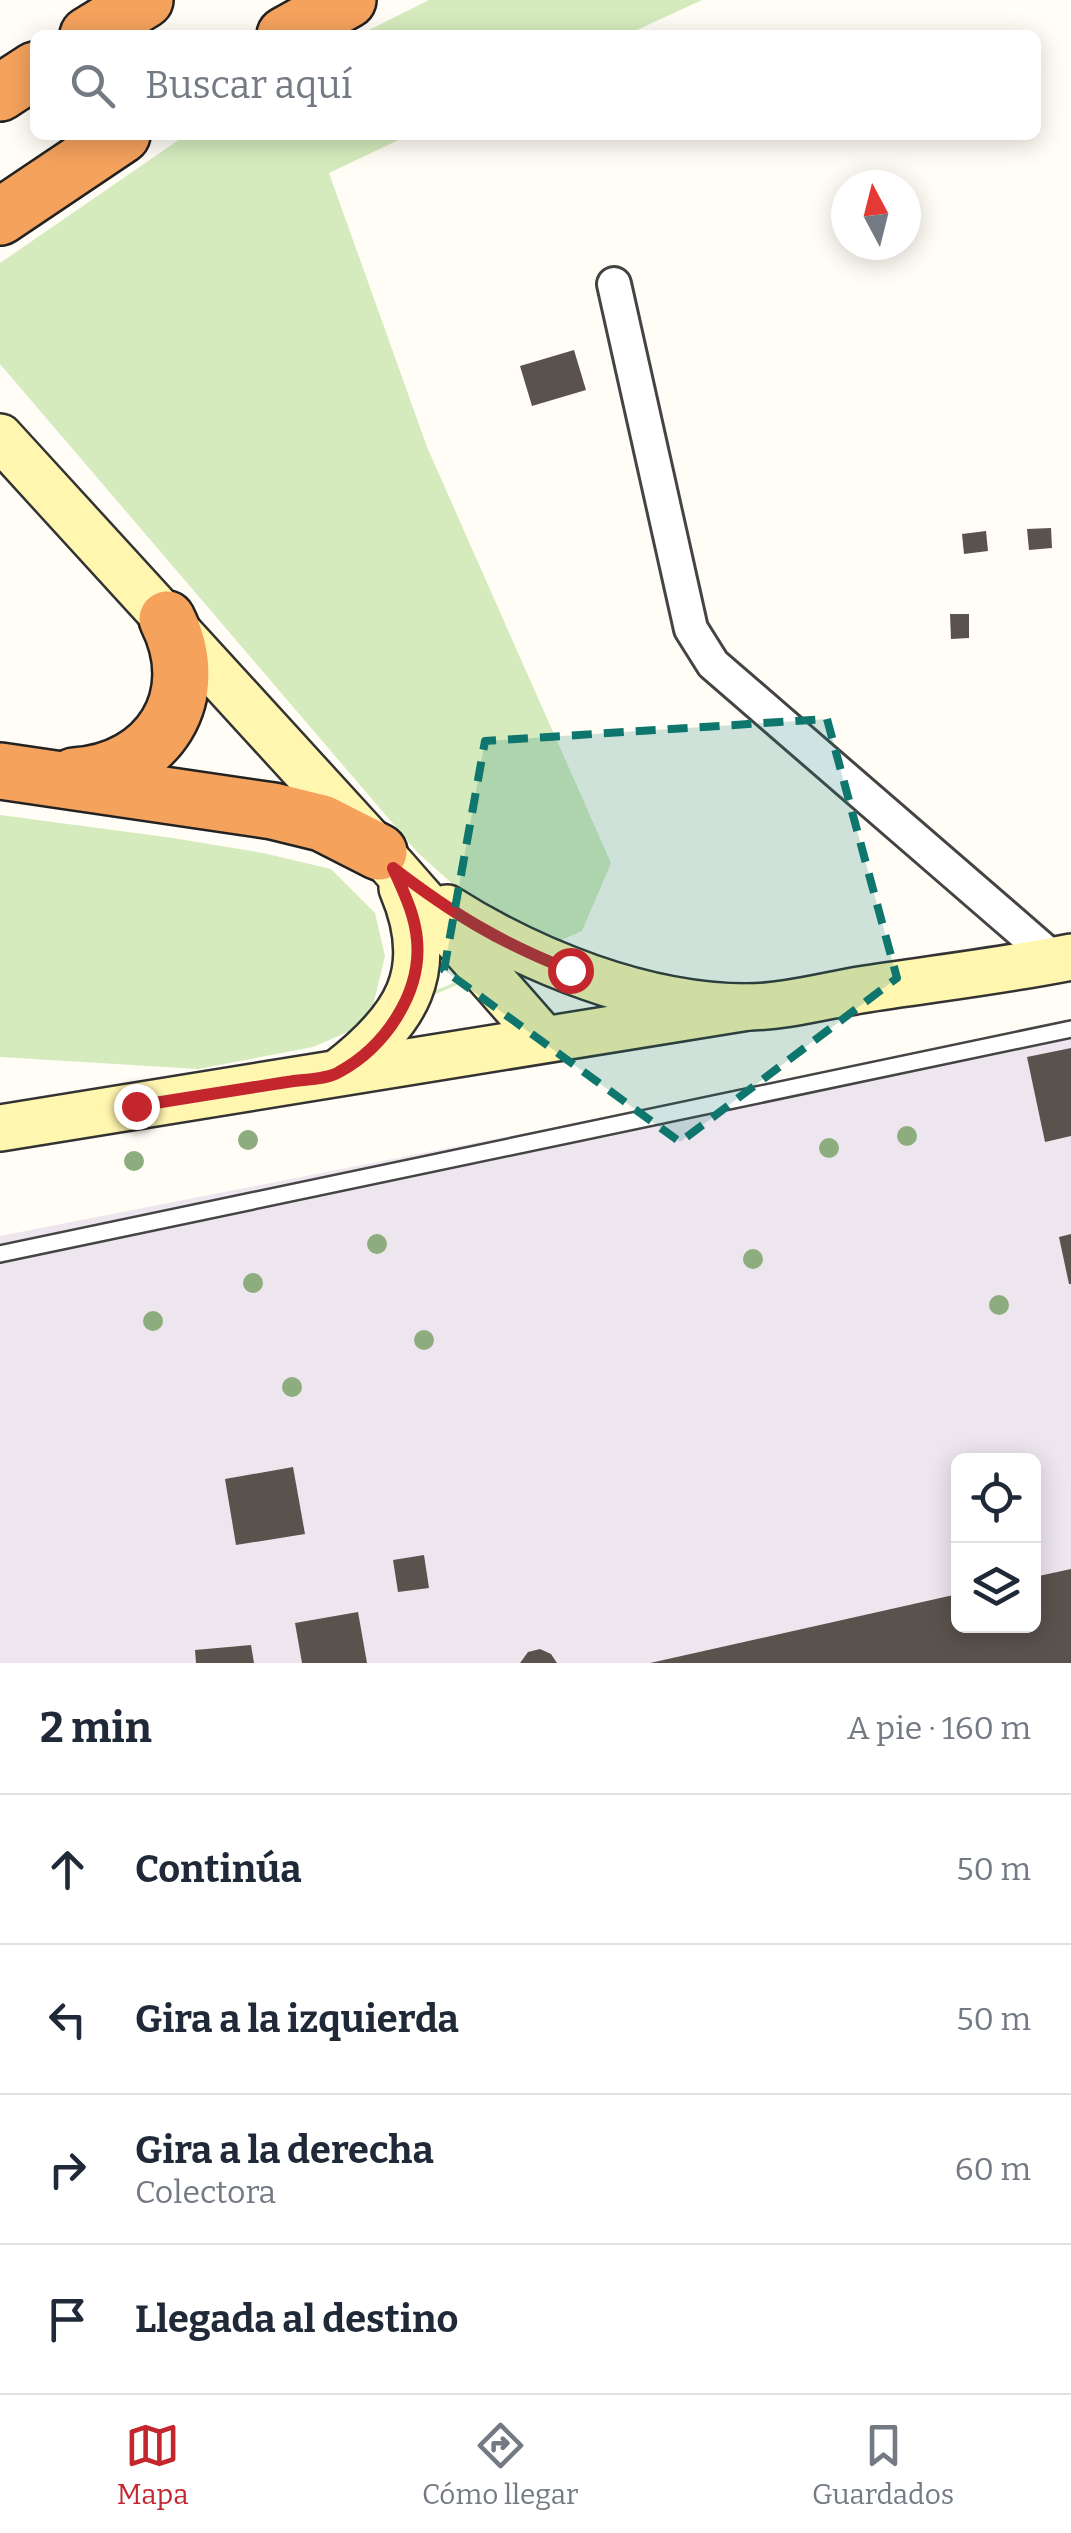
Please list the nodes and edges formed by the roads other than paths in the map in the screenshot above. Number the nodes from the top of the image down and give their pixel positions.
1 (145, 0) edge
2 (348, 0) edge
3 (96, 30) edge
4 (294, 30) edge
5 (30, 73) edge
6 (0, 93) edge
7 (115, 140) edge
8 (0, 217) edge
9 (614, 284) dead end
10 (0, 437) edge
11 (167, 619) junction
12 (23, 775) edge
13 (386, 860) junction
14 (1063, 958) edge
15 (748, 1008) junction
16 (1071, 1029) edge
17 (544, 1039) junction
18 (337, 1074) junction
19 (0, 1128) edge
20 (0, 1254) edge

1 - 3 highway
2 - 4 highway
5 - 6 highway
7 - 8 highway
9 - 14 street
10 - 11 main road
11 - 12 highway
11 - 13 main road
12 - 13 highway
13 - 15 main road
13 - 17 main road
13 - 18 main road
14 - 15 main road
15 - 17 main road
16 - 20 lane
17 - 18 main road
18 - 19 main road

